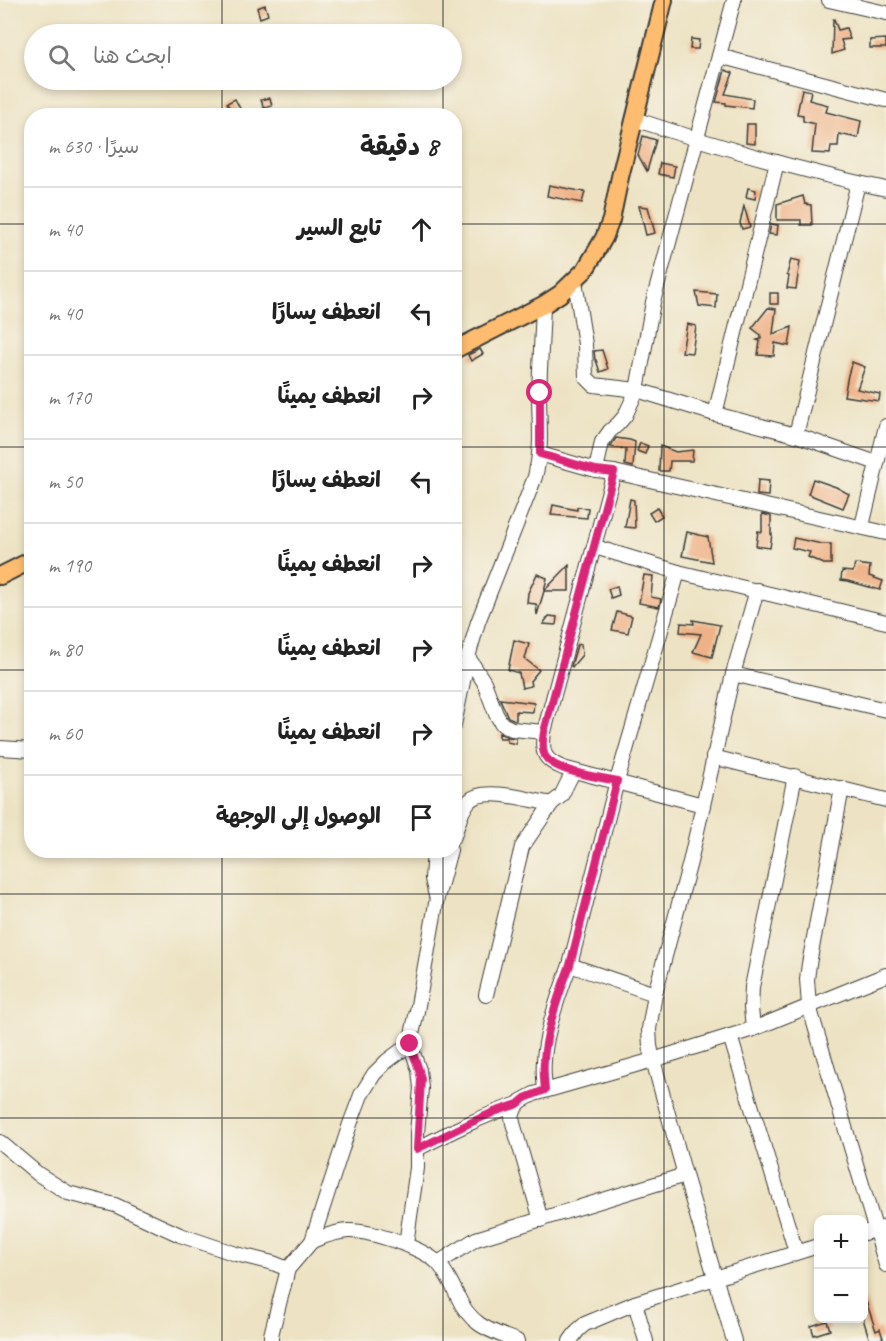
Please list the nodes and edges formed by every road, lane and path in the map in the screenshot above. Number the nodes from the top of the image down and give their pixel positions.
1 (664, 0) edge
2 (734, 0) edge
3 (829, 0) edge
4 (886, 13) edge
5 (719, 56) junction
6 (886, 100) edge
7 (633, 119) junction
8 (696, 140) junction
9 (777, 162) junction
10 (858, 183) junction
11 (886, 189) edge
12 (575, 281) junction
13 (543, 305) junction
14 (462, 346) edge
15 (637, 390) junction
16 (715, 414) junction
17 (886, 426) edge
18 (796, 435) junction
19 (540, 454) junction
20 (877, 463) junction
21 (596, 470) junction
22 (614, 472) junction
23 (862, 526) junction
24 (886, 533) edge
25 (595, 547) junction
26 (24, 564) edge
27 (678, 572) junction
28 (0, 576) edge
29 (756, 590) junction
30 (886, 622) edge
31 (468, 657) junction
32 (733, 674) junction
33 (462, 686) edge
34 (886, 710) edge
35 (544, 732) junction
36 (0, 748) edge
37 (24, 750) edge
38 (713, 757) junction
39 (573, 772) junction
40 (795, 776) junction
41 (617, 781) junction
42 (842, 788) junction
43 (886, 800) edge
44 (552, 803) junction
45 (703, 805) junction
46 (462, 814) edge
47 (433, 858) edge
48 (448, 858) edge
49 (437, 898) junction
50 (570, 965) junction
51 (886, 975) edge
52 (655, 994) junction
53 (486, 995) dead end
54 (809, 1006) junction
55 (753, 1029) junction
56 (730, 1036) junction
57 (410, 1044) junction
58 (653, 1060) junction
59 (545, 1090) junction
60 (518, 1104) junction
61 (0, 1142) edge
62 (417, 1149) junction
63 (685, 1175) junction
64 (541, 1220) junction
65 (875, 1230) edge
66 (312, 1241) junction
67 (406, 1244) junction
68 (814, 1247) edge
69 (796, 1252) junction
70 (438, 1263) junction
71 (886, 1264) edge
72 (288, 1269) junction
73 (715, 1278) junction
74 (635, 1303) junction
75 (482, 1335) edge
76 (269, 1339) edge
77 (516, 1341) edge
78 (570, 1341) edge
79 (646, 1341) edge
80 (734, 1341) edge

1 - 7 main road
2 - 5 street
3 - 4 street
5 - 6 street
5 - 8 street
7 - 8 street
7 - 12 main road
8 - 9 street
8 - 15 street
9 - 10 street
9 - 16 street
10 - 11 street
10 - 18 street
12 - 13 main road
12 - 15 street
13 - 14 main road
13 - 19 street
15 - 16 street
15 - 21 street
16 - 18 street
17 - 20 street
18 - 20 street
19 - 21 street
19 - 31 street
20 - 23 street
21 - 22 street
22 - 23 street
22 - 25 street
23 - 24 street
25 - 27 street
25 - 35 street
26 - 28 main road
27 - 29 street
27 - 41 street
29 - 30 street
29 - 32 street
31 - 33 street
31 - 35 street
32 - 34 street
32 - 38 street
35 - 39 street
36 - 37 street
38 - 40 street
38 - 45 street
39 - 41 street
39 - 44 street
40 - 42 street
40 - 55 street
41 - 45 street
41 - 50 street
42 - 43 street
42 - 54 street
44 - 46 street
44 - 53 street
45 - 52 street
47 - 49 street
48 - 49 street
49 - 57 street
50 - 52 street
50 - 59 street
51 - 54 street
52 - 58 street
54 - 55 street
54 - 65 street
55 - 56 street
56 - 58 street
56 - 69 street
57 - 62 street
57 - 66 street
58 - 59 street
58 - 63 street
59 - 60 street
60 - 62 street
60 - 64 street
61 - 72 street
62 - 67 street
63 - 64 street
63 - 73 street
64 - 70 street
65 - 71 street
66 - 67 street
66 - 72 street
67 - 70 street
68 - 69 street
69 - 73 street
70 - 75 street
72 - 76 street
73 - 74 street
73 - 80 street
74 - 78 street
74 - 79 street
75 - 77 street

